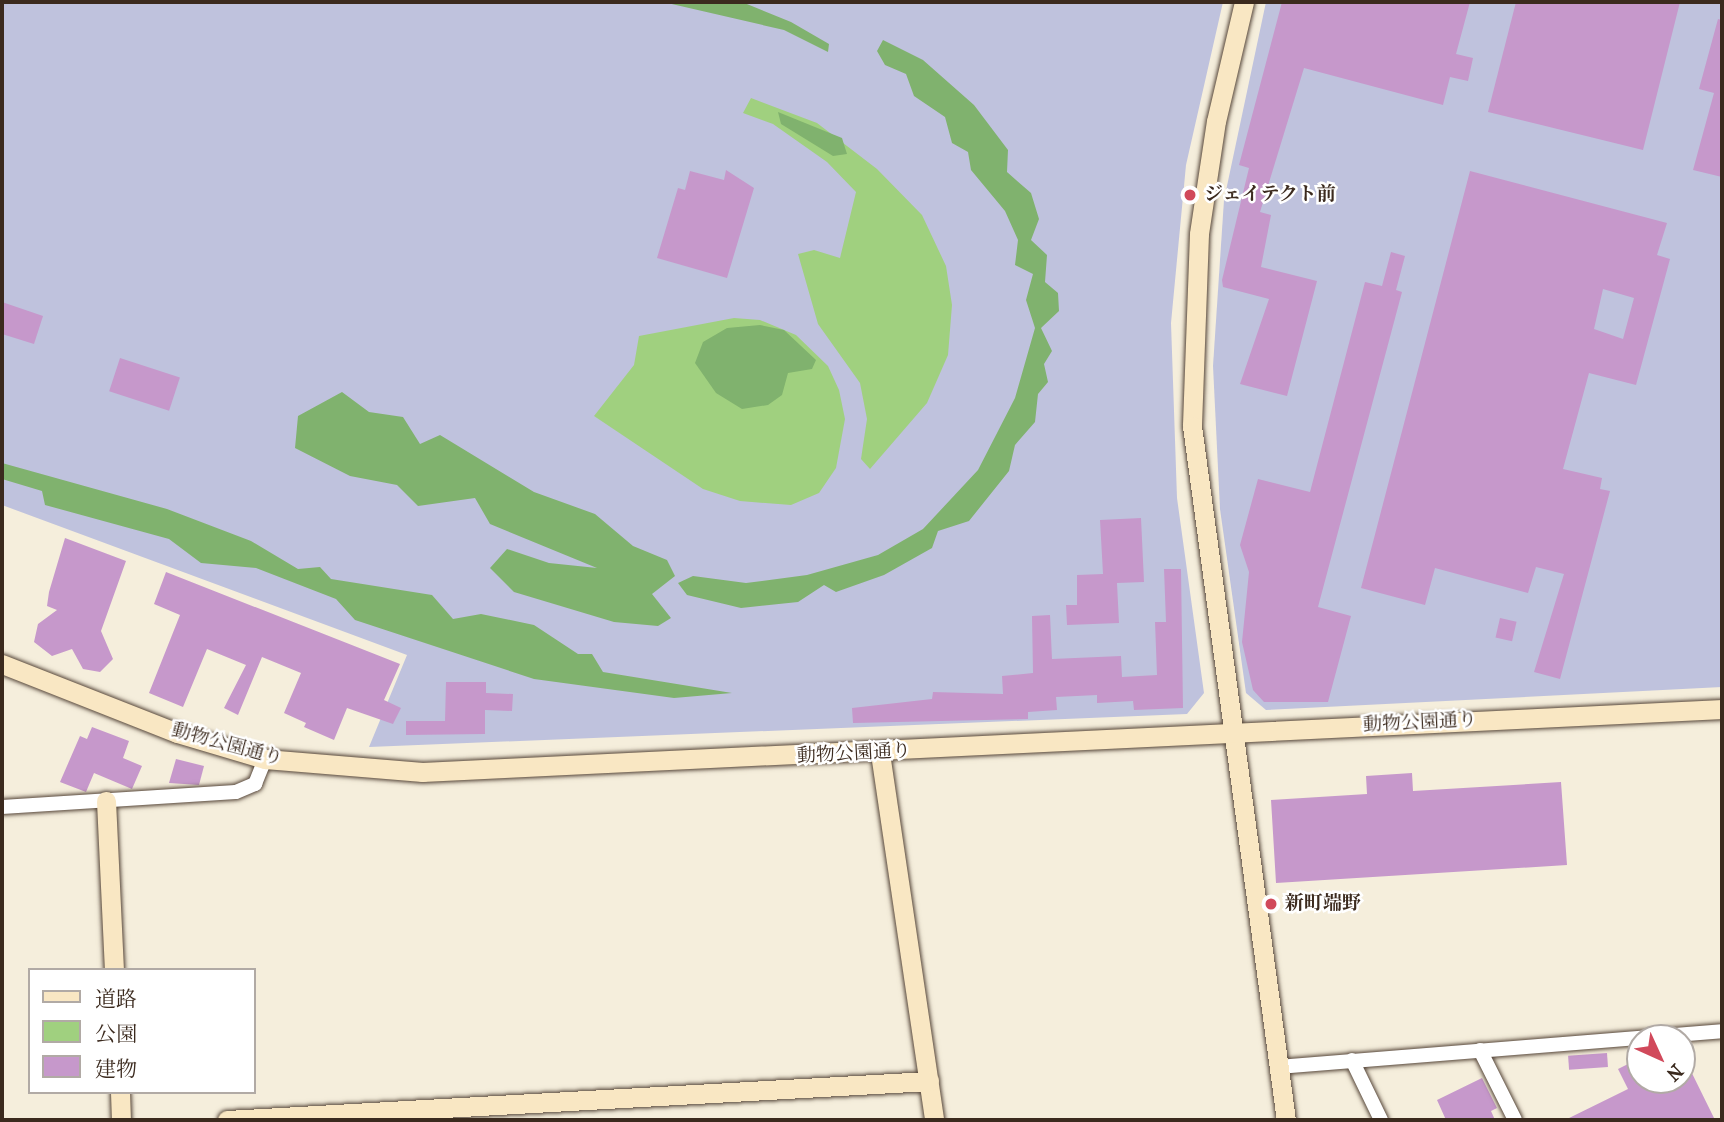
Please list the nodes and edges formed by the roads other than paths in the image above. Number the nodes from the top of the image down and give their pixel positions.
1 (1244, 2) edge
2 (2, 664) edge
3 (1722, 709) edge
4 (1229, 733) junction
5 (880, 753) junction
6 (265, 758) junction
7 (106, 801) junction
8 (2, 807) edge
9 (114, 968) edge
10 (1722, 1031) edge
11 (1480, 1050) junction
12 (1352, 1060) junction
13 (1278, 1067) junction
14 (929, 1080) junction
15 (120, 1094) edge
16 (344, 1117) edge
17 (121, 1120) edge
18 (227, 1120) edge
19 (934, 1120) edge
20 (1286, 1120) edge
21 (1381, 1120) edge
22 (1515, 1120) edge

1 - 4 street
2 - 6 street, 動物公園通り
3 - 4 street, 動物公園通り
4 - 5 street, 動物公園通り
4 - 13 street
5 - 6 street, 動物公園通り
5 - 14 street
6 - 7 street
7 - 8 street
7 - 9 street
10 - 11 street
11 - 12 street
11 - 22 street
12 - 13 street
12 - 21 street
13 - 20 street
14 - 16 street
14 - 19 street
15 - 17 street
16 - 18 street

